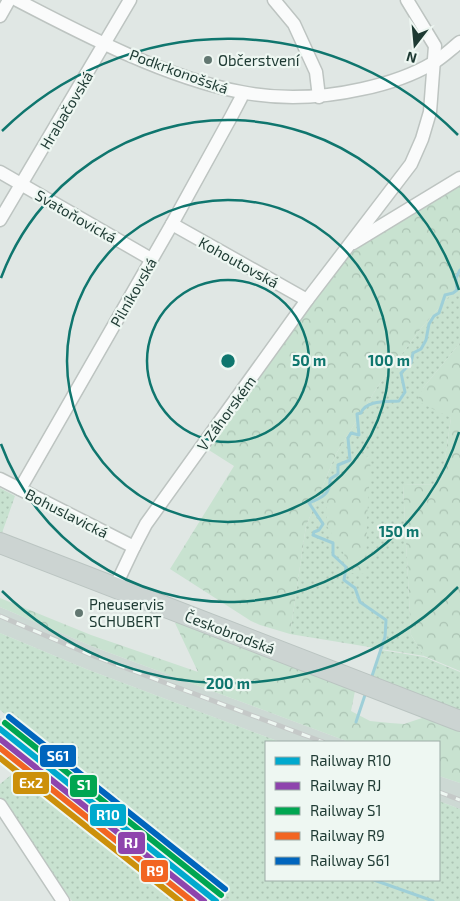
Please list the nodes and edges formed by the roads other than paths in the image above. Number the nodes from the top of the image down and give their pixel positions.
1 (9, 0) edge
2 (17, 0) edge
3 (130, 0) edge
4 (274, 0) edge
5 (408, 0) edge
6 (0, 16) edge
7 (460, 42) edge
8 (105, 44) junction
9 (434, 62) junction
10 (242, 92) junction
11 (319, 97) junction
12 (0, 172) edge
13 (460, 178) edge
14 (22, 184) junction
15 (0, 220) edge
16 (172, 224) junction
17 (347, 246) junction
18 (151, 259) junction
19 (307, 300) junction
20 (0, 480) edge
21 (20, 489) junction
22 (0, 543) edge
23 (134, 547) junction
24 (115, 588) junction
25 (460, 720) edge
26 (0, 805) edge
27 (63, 901) edge

1 - 6 street
2 - 8 street, Podkrkonošská
3 - 8 street, Hrabačovská
4 - 11 street
5 - 9 street, V Záhorském
7 - 9 street, Podkrkonošská
8 - 10 street, Podkrkonošská
8 - 14 street, Hrabačovská
9 - 11 street, Podkrkonošská
9 - 17 street, V Záhorském
10 - 11 street, Podkrkonošská
10 - 16 street, Pilníkovská
12 - 14 street, Svatoňovická
13 - 17 street, V Záhorském
14 - 15 street, Hrabačovská
14 - 18 street, Svatoňovická
16 - 18 street, Pilníkovská
16 - 19 street, Kohoutovská
17 - 19 street, V Záhorském
18 - 21 street, Pilníkovská
19 - 23 street, V Záhorském
20 - 21 street, Bohuslavická
21 - 23 street, Bohuslavická
22 - 24 main road, Českobrodská
23 - 24 street, V Záhorském
24 - 25 main road, Českobrodská
26 - 27 street

